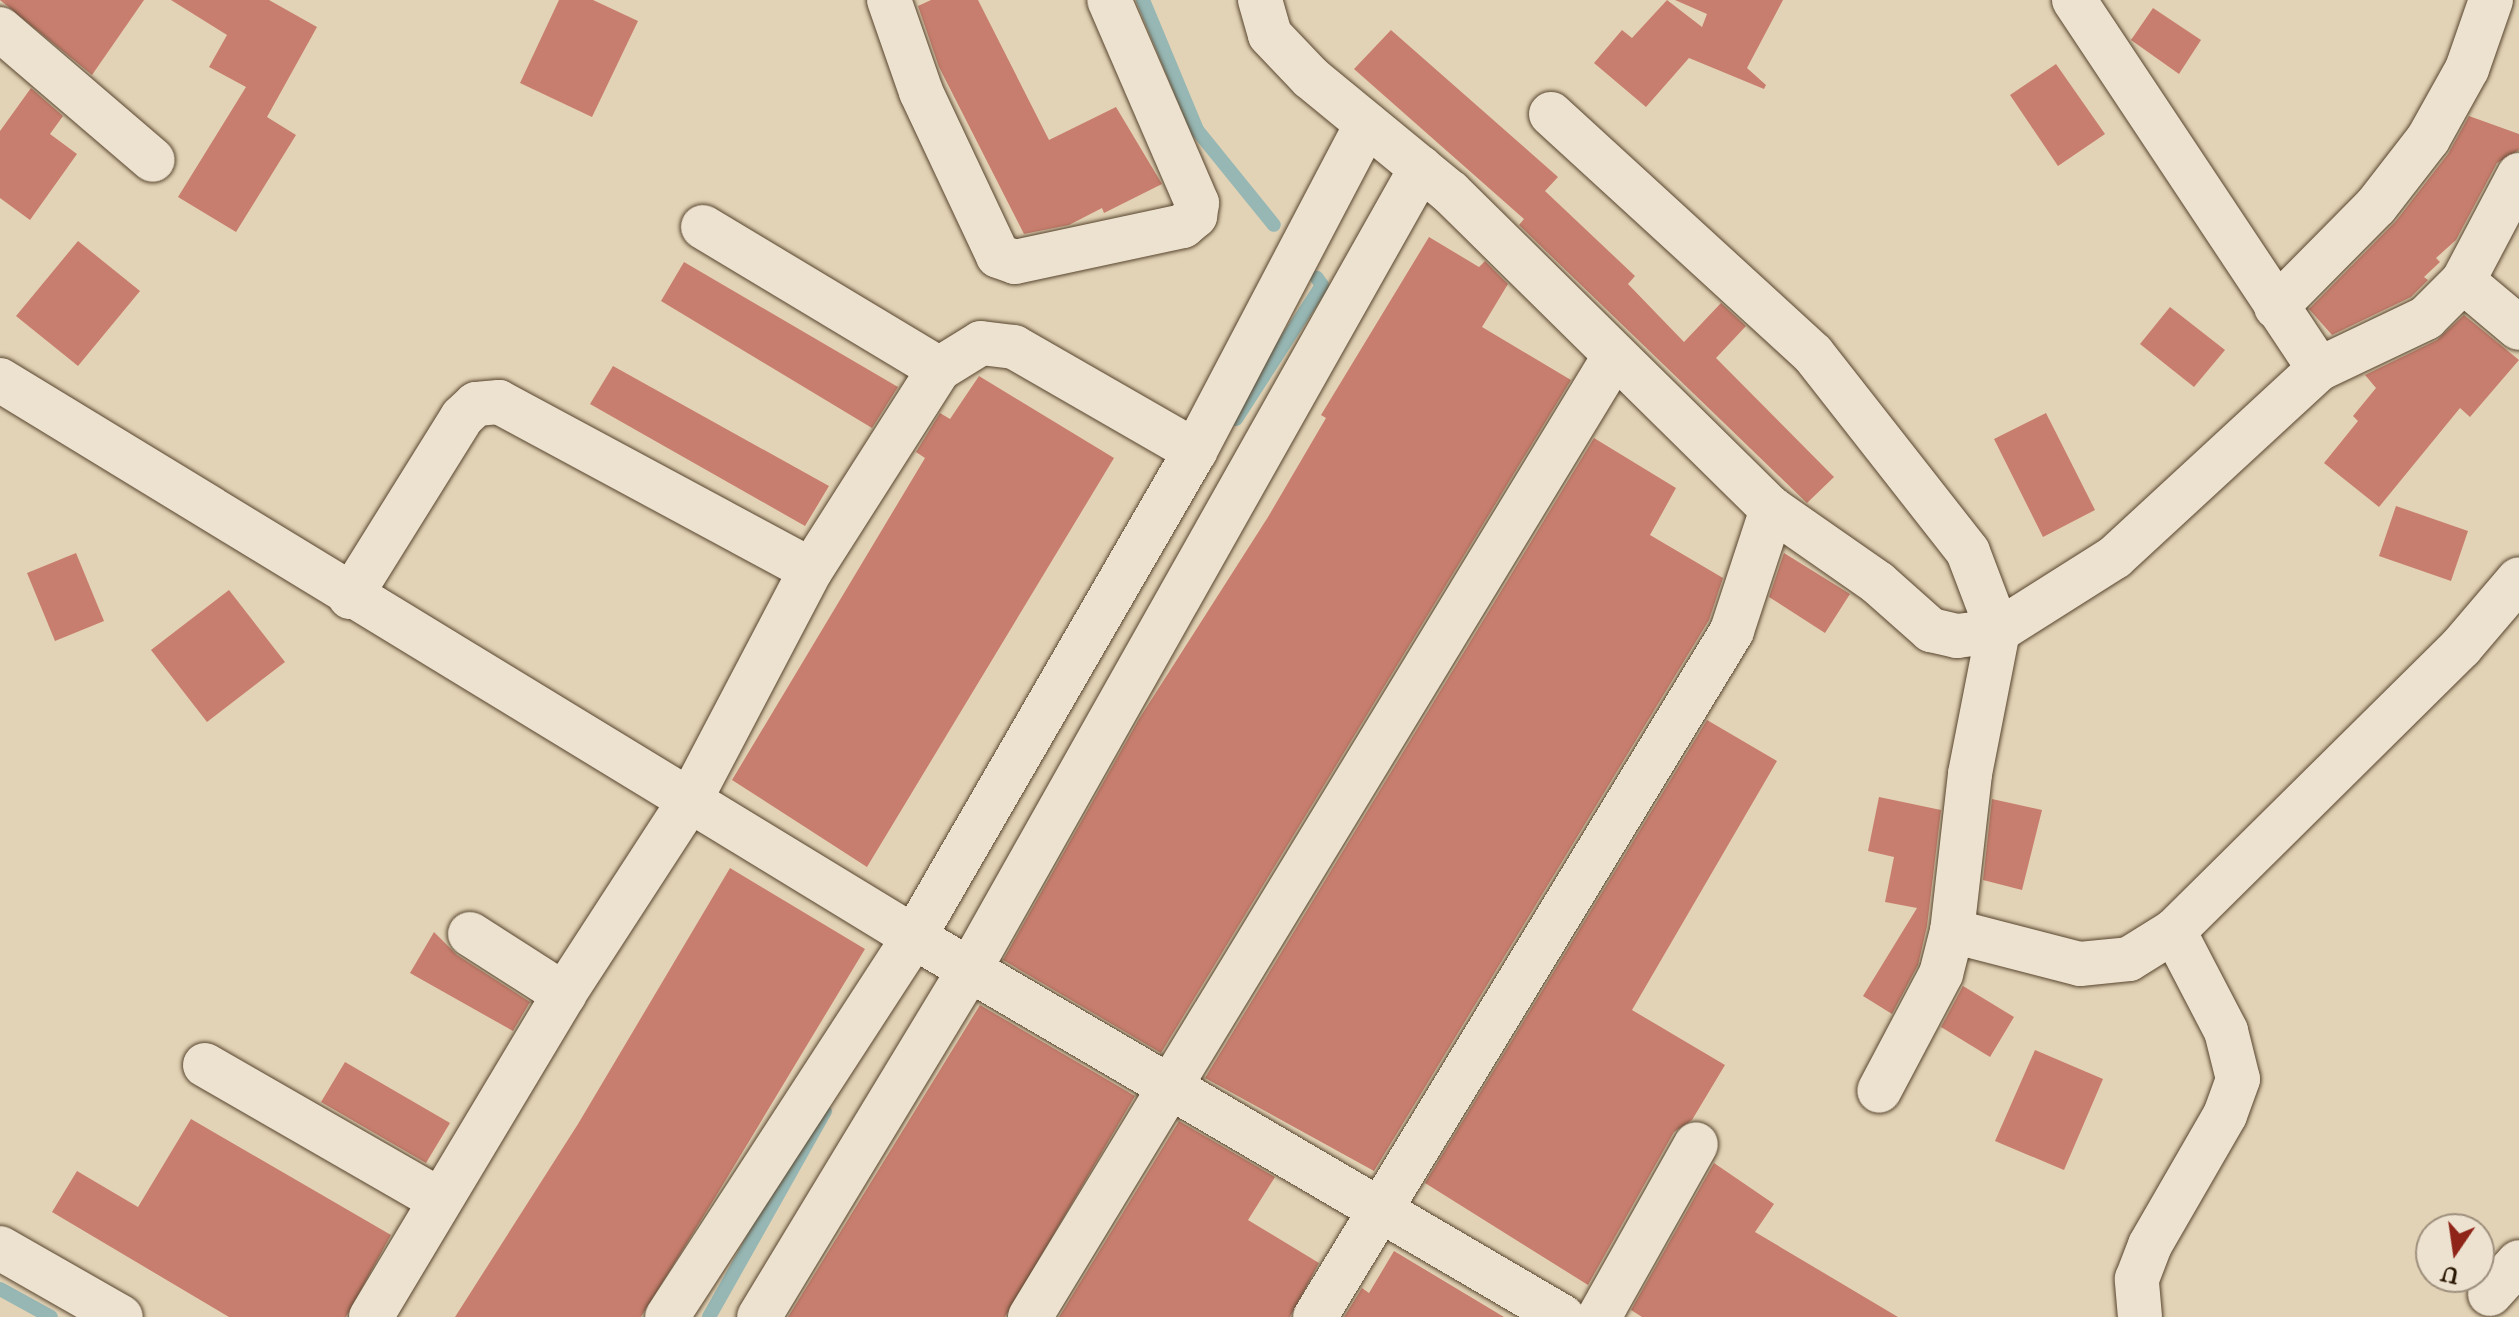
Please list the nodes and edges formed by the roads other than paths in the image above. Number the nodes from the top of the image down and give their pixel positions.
1 (889, 0) edge
2 (1109, 0) edge
3 (1260, 0) edge
4 (2074, 0) edge
5 (2491, 0) edge
6 (0, 29) edge
7 (1551, 114) dead end
8 (1367, 124) junction
9 (153, 160) dead end
10 (1421, 168) junction
11 (2519, 175) edge
12 (1334, 187) junction
13 (1391, 221) junction
14 (703, 227) dead end
15 (2463, 281) junction
16 (2276, 307) junction
17 (2519, 328) edge
18 (1614, 357) junction
19 (939, 369) junction
20 (2319, 369) junction
21 (0, 380) edge
22 (1195, 451) junction
23 (1772, 509) junction
24 (811, 570) junction
25 (2519, 579) edge
26 (350, 597) junction
27 (1998, 631) junction
28 (690, 800) junction
29 (1952, 931) junction
30 (2174, 931) junction
31 (470, 934) dead end
32 (943, 952) junction
33 (564, 994) junction
34 (205, 1065) dead end
35 (1172, 1084) junction
36 (1879, 1091) dead end
37 (1696, 1144) dead end
38 (440, 1200) junction
39 (1380, 1209) junction
40 (0, 1248) edge
41 (2519, 1262) edge
42 (2490, 1294) dead end
43 (121, 1317) edge
44 (371, 1317) edge
45 (667, 1317) edge
46 (759, 1317) edge
47 (1030, 1317) edge
48 (1315, 1317) edge
49 (1563, 1317) edge
50 (1599, 1317) edge
51 (2140, 1317) edge

1 - 2 street
3 - 8 street
4 - 16 street
5 - 16 street
6 - 9 street
7 - 27 street
8 - 10 street
8 - 12 street
10 - 13 street
10 - 18 street
11 - 15 street
12 - 13 street
12 - 22 street
13 - 32 street
14 - 19 street
15 - 17 street
15 - 20 street
16 - 20 street
18 - 23 street
18 - 35 street
19 - 22 street
19 - 24 street
20 - 27 street
21 - 26 street
22 - 32 street
23 - 27 street
23 - 39 street
24 - 26 street
24 - 28 street
25 - 30 street
26 - 28 street
27 - 29 street
28 - 32 street
28 - 33 street
29 - 30 street
29 - 36 street
30 - 51 street
31 - 33 street
32 - 35 street
32 - 45 street
32 - 46 street
33 - 38 street
34 - 38 street
35 - 39 street
35 - 47 street
37 - 50 street
38 - 44 street
39 - 48 street
39 - 49 street
40 - 43 street
41 - 42 street

